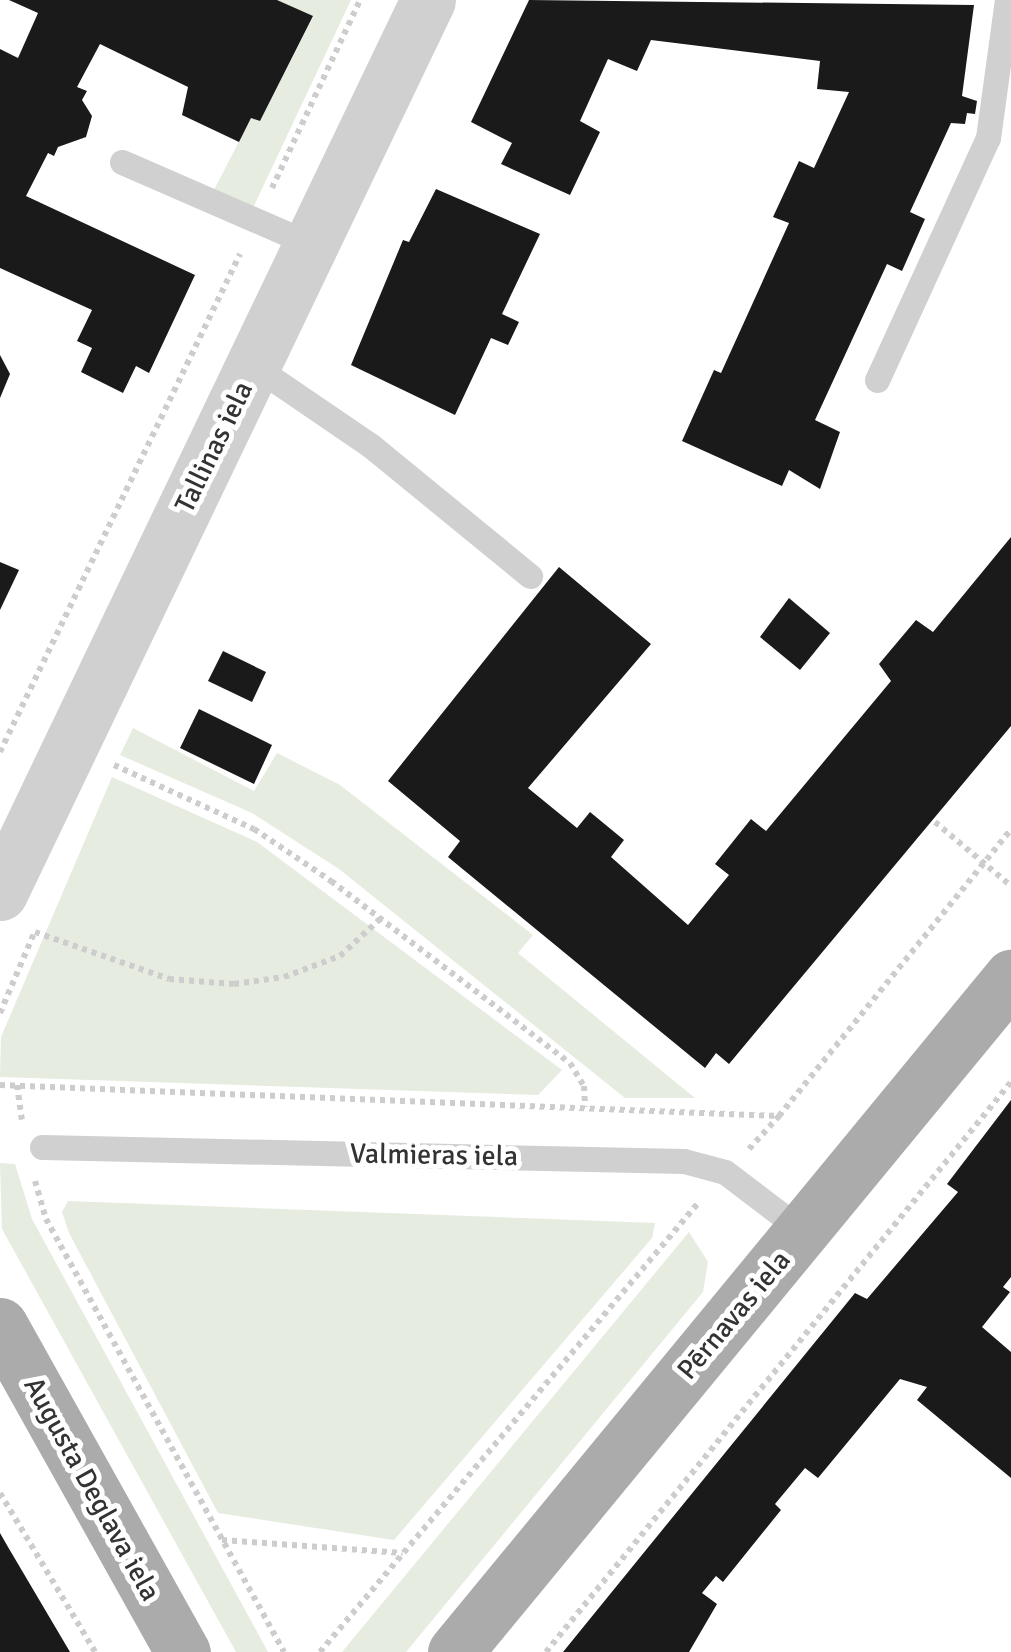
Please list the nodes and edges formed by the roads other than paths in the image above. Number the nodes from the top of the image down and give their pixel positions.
1 (428, 0) edge
2 (1008, 0) edge
3 (122, 162) dead end
4 (312, 244) junction
5 (254, 366) junction
6 (878, 380) dead end
7 (530, 576) dead end
8 (18, 912) edge
9 (1011, 976) edge
10 (42, 1147) dead end
11 (804, 1232) junction
12 (0, 1325) edge
13 (183, 1652) edge
14 (455, 1652) edge

1 - 4 street, Tallinas iela
2 - 6 lane
3 - 4 lane
4 - 5 street, Tallinas iela
5 - 7 lane
5 - 8 street, Tallinas iela
9 - 11 main road, Pērnavas iela
10 - 11 lane, Valmieras iela
11 - 14 main road, Pērnavas iela
12 - 13 main road, Augusta Deglava iela

